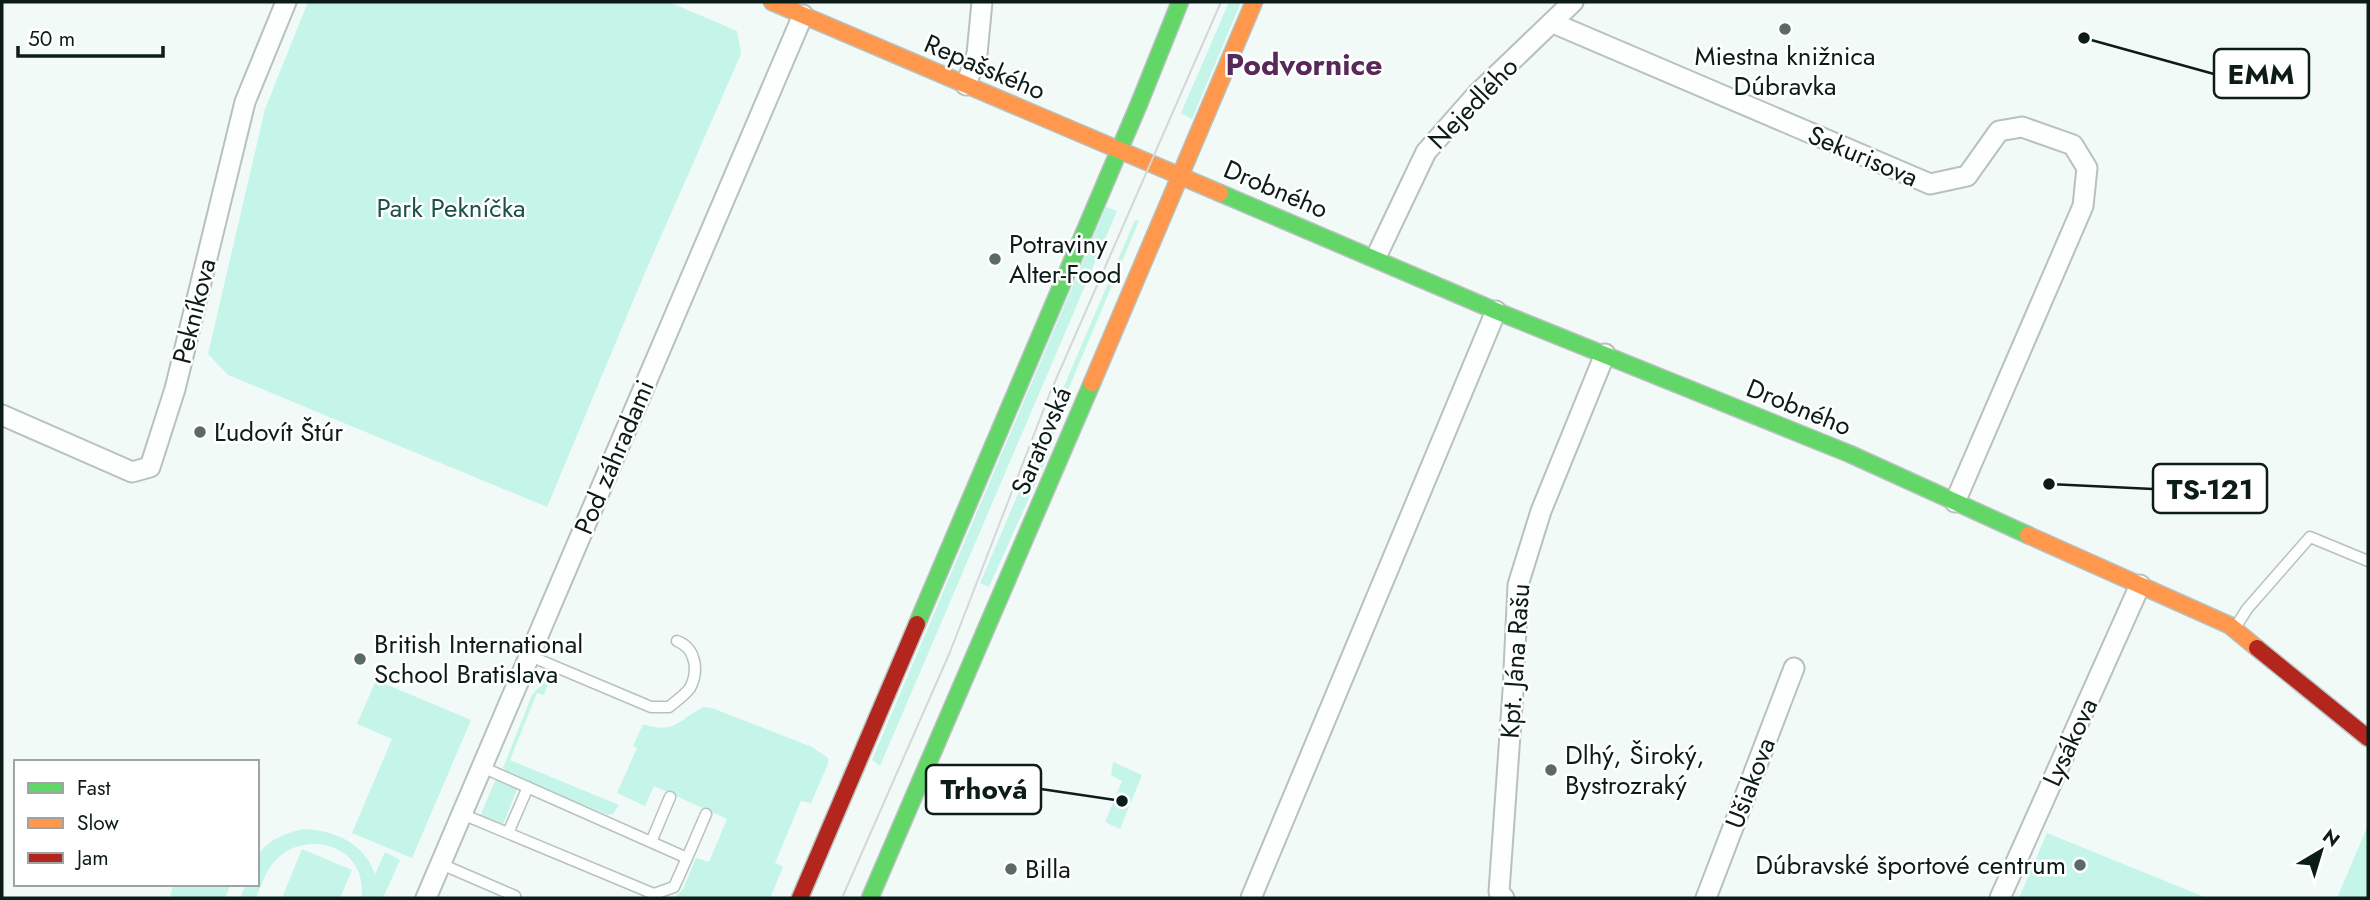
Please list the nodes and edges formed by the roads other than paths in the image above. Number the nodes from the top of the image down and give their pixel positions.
1 (286, 2) edge
2 (772, 2) edge
3 (982, 2) edge
4 (1180, 2) edge
5 (1254, 2) edge
6 (1573, 2) edge
7 (803, 15) junction
8 (1553, 23) junction
9 (966, 85) junction
10 (1119, 149) junction
11 (1180, 176) junction
12 (1376, 257) junction
13 (1496, 311) junction
14 (1605, 354) junction
15 (2, 415) edge
16 (1955, 502) junction
17 (2368, 561) edge
18 (2140, 585) junction
19 (2234, 629) junction
20 (677, 640) dead end
21 (530, 656) junction
22 (1794, 668) dead end
23 (2368, 738) edge
24 (482, 767) junction
25 (528, 787) junction
26 (670, 797) dead end
27 (462, 814) junction
28 (706, 814) dead end
29 (508, 833) junction
30 (652, 842) junction
31 (687, 858) junction
32 (441, 864) junction
33 (515, 896) dead end
34 (426, 898) edge
35 (800, 898) edge
36 (870, 898) edge
37 (1251, 898) edge
38 (1504, 898) edge
39 (1706, 898) edge
40 (2000, 898) edge

1 - 15 street, Pekníkova
2 - 7 main road, Repašského
3 - 9 street
4 - 10 main road, Saratovská
5 - 11 main road, Saratovská
6 - 8 street, Nejedlého
7 - 9 main road, Repašského
7 - 21 street, Pod záhradami
8 - 12 street, Nejedlého
8 - 16 street, Sekurisova
9 - 10 main road, Repašského
10 - 11 main road, Repašského
10 - 35 main road, Saratovská
11 - 12 main road, Drobného
11 - 36 main road, Saratovská
12 - 13 main road, Drobného
13 - 14 main road, Drobného
13 - 37 street
14 - 16 main road, Drobného
14 - 38 street, Kpt. Jána Rašu
16 - 18 main road, Drobného
17 - 19 lane
18 - 19 main road, Drobného
18 - 40 street, Lysákova
19 - 23 main road, Drobného
20 - 21 lane
21 - 24 street, Pod záhradami
22 - 39 street, Ušiakova
24 - 25 lane
24 - 27 street, Pod záhradami
25 - 29 lane
25 - 30 lane
26 - 30 lane
27 - 29 lane
27 - 32 street, Pod záhradami
28 - 31 lane
29 - 31 lane
30 - 31 lane
32 - 33 lane
32 - 34 street, Pod záhradami

